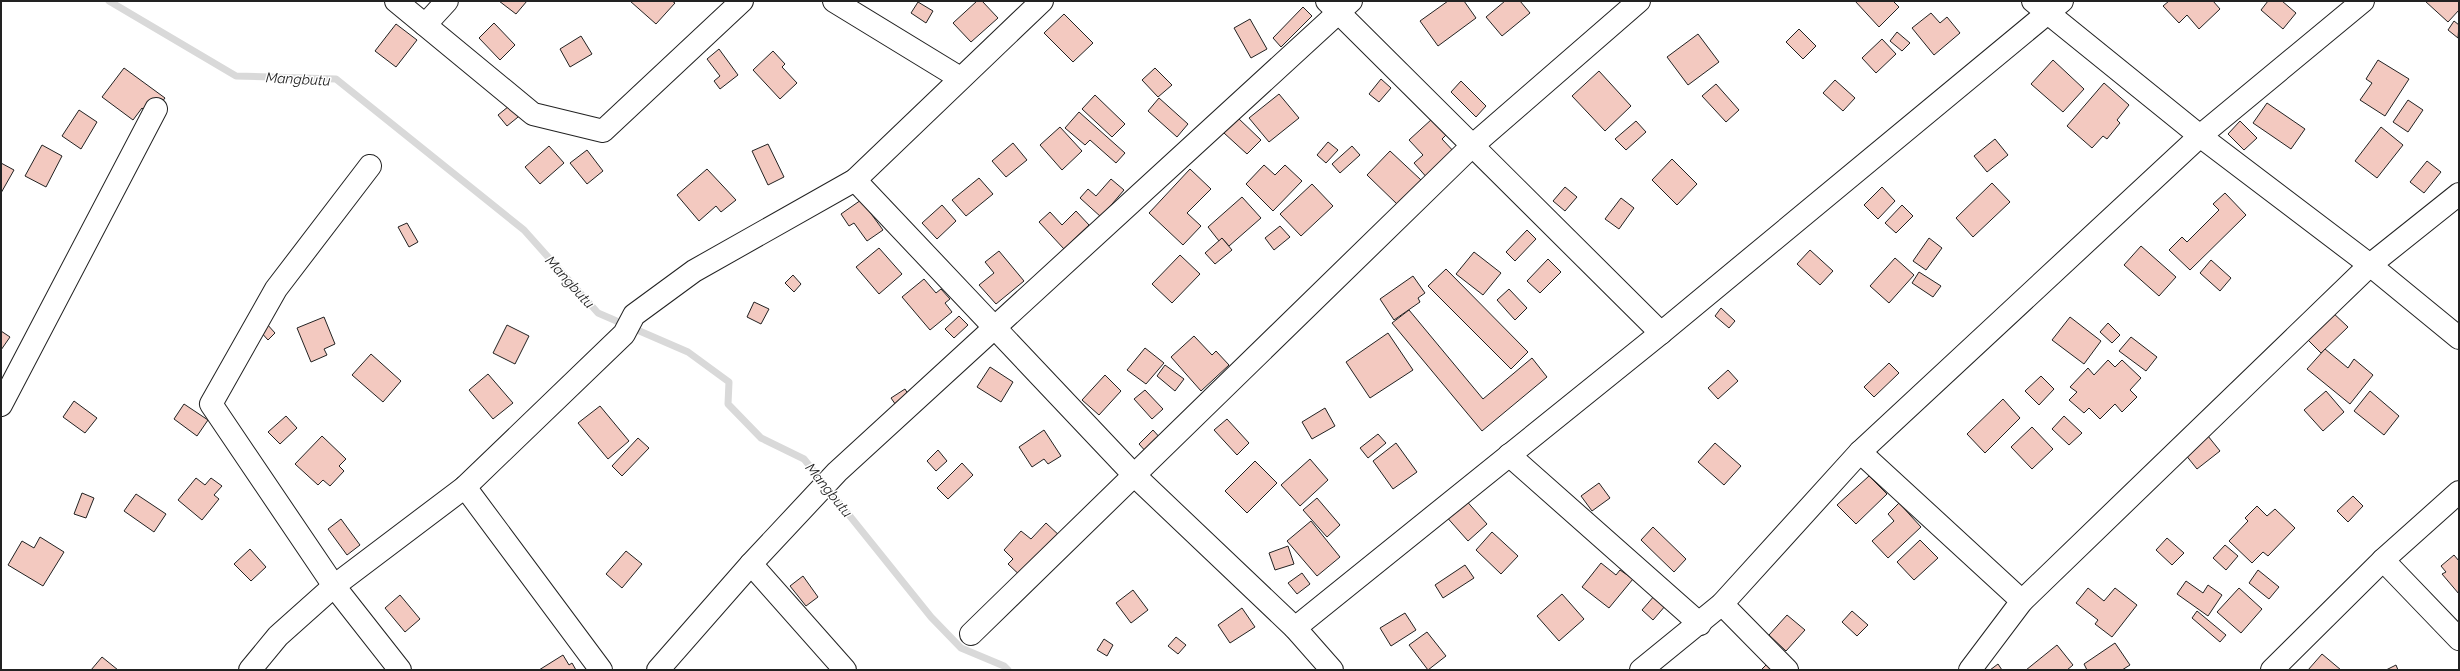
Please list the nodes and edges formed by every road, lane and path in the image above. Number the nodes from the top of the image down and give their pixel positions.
1 (396, 1) edge
2 (447, 1) edge
3 (742, 1) edge
4 (834, 1) edge
5 (1042, 1) edge
6 (1639, 1) edge
7 (2363, 1) edge
8 (1339, 5) edge
9 (2048, 5) edge
10 (425, 25) junction
11 (960, 78) junction
12 (156, 108) dead end
13 (2200, 136) junction
14 (1472, 146) junction
15 (370, 166) dead end
16 (855, 180) junction
17 (2459, 194) edge
18 (2370, 265) junction
19 (995, 330) junction
20 (1661, 333) junction
21 (2459, 338) edge
22 (1, 405) edge
23 (1860, 452) junction
24 (1509, 455) junction
25 (1134, 475) junction
26 (465, 487) junction
27 (2459, 492) edge
28 (2383, 560) junction
29 (751, 564) junction
30 (334, 586) junction
31 (2022, 601) junction
32 (1722, 604) junction
33 (1700, 624) junction
34 (1295, 628) junction
35 (971, 634) dead end
36 (2459, 639) edge
37 (250, 670) edge
38 (400, 670) edge
39 (601, 670) edge
40 (658, 670) edge
41 (846, 670) edge
42 (1332, 670) edge
43 (1641, 670) edge
44 (1787, 670) edge
45 (1970, 670) edge
46 (2272, 670) edge

1 - 10 street
2 - 10 street
3 - 10 street
4 - 11 street
5 - 11 street
6 - 14 street
7 - 13 street
8 - 14 street
8 - 19 street
9 - 13 street
9 - 20 street
11 - 16 street
12 - 22 street
13 - 18 street
13 - 23 street
14 - 20 street
14 - 25 street
15 - 30 street
16 - 19 street
16 - 26 street
17 - 18 street
18 - 21 street
18 - 31 street
19 - 25 street
19 - 29 street
20 - 24 street
23 - 31 street
23 - 32 street
24 - 33 street
24 - 34 street
25 - 34 street
25 - 35 street
26 - 30 street
26 - 39 street
27 - 28 street
28 - 36 street
28 - 46 street
29 - 40 street
29 - 41 street
30 - 37 street
30 - 38 street
31 - 45 street
32 - 33 street
32 - 44 street
33 - 43 street
34 - 42 street

